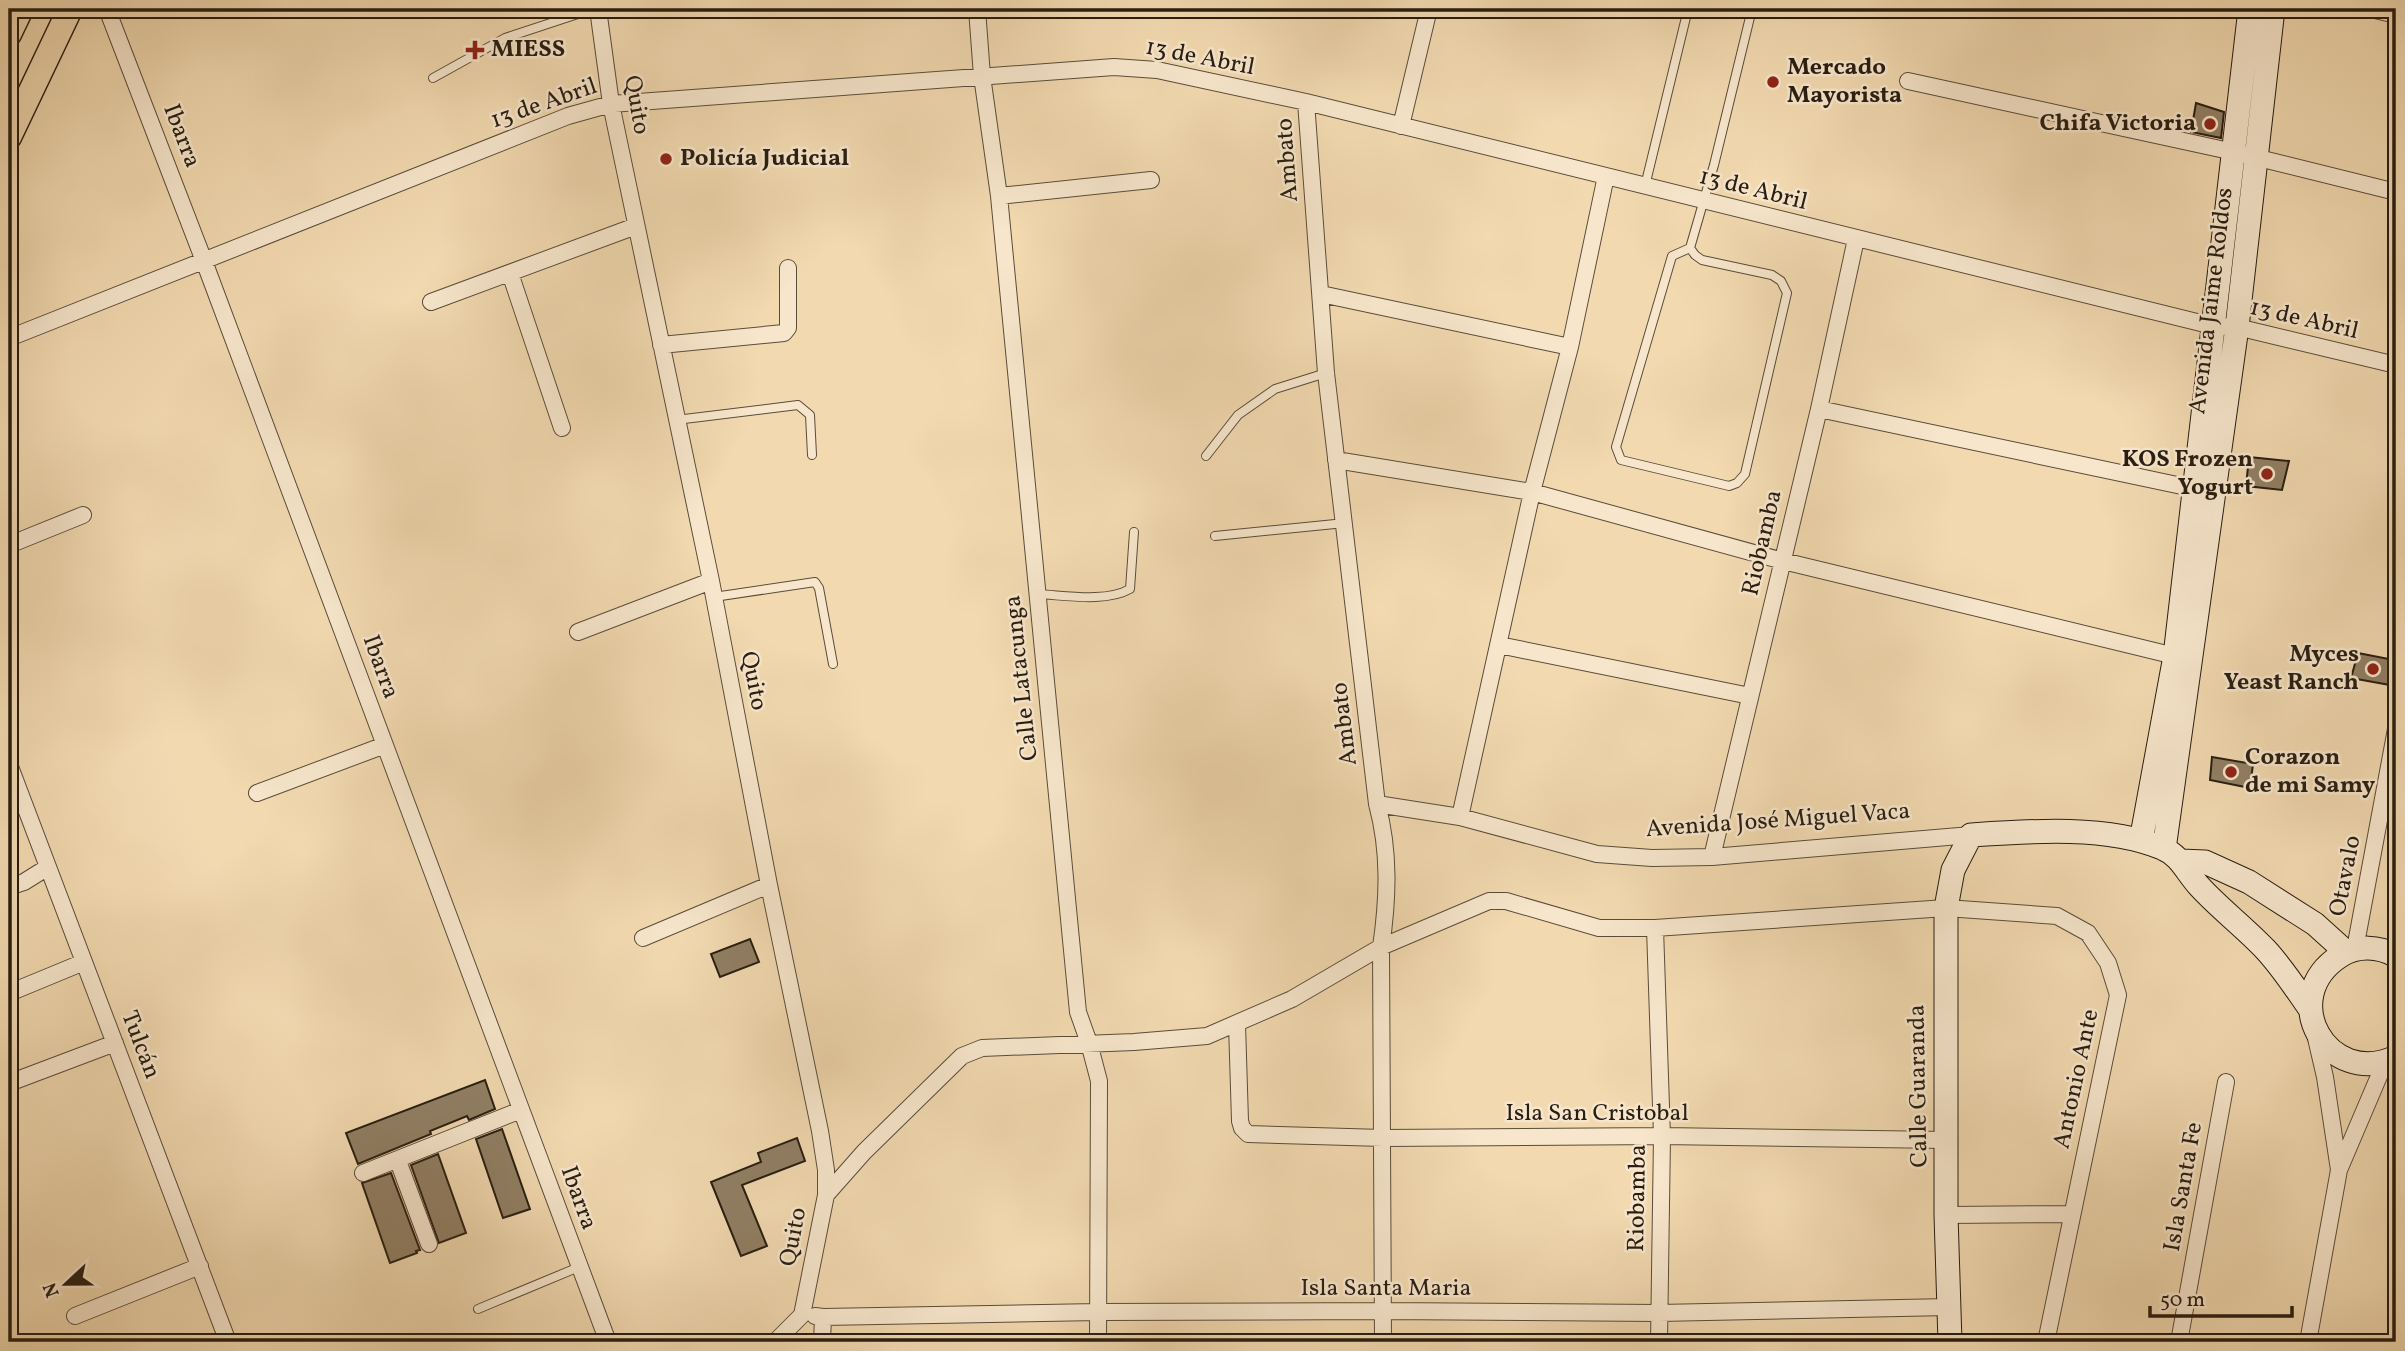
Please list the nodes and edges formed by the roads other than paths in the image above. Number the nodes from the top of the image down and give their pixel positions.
1 (21, 9) edge
2 (70, 9) edge
3 (107, 9) edge
4 (596, 9) edge
5 (977, 9) edge
6 (1429, 9) edge
7 (1688, 9) edge
8 (1752, 9) edge
9 (2250, 9) edge
10 (2273, 9) edge
11 (2371, 9) edge
12 (2396, 15) edge
13 (9, 34) edge
14 (982, 76) junction
15 (433, 78) dead end
16 (1908, 81) dead end
17 (1306, 102) junction
18 (611, 104) junction
19 (1401, 126) junction
20 (9, 137) edge
21 (2245, 155) junction
22 (1606, 176) junction
23 (1151, 180) dead end
24 (1645, 186) junction
25 (2396, 192) edge
26 (999, 196) junction
27 (1704, 201) junction
28 (636, 226) junction
29 (1856, 239) junction
30 (1690, 248) junction
31 (204, 261) junction
32 (788, 268) dead end
33 (510, 273) junction
34 (1321, 294) junction
35 (431, 302) dead end
36 (2213, 326) junction
37 (2237, 327) junction
38 (9, 338) edge
39 (662, 345) junction
40 (1570, 347) junction
41 (2396, 365) edge
42 (1326, 373) junction
43 (1819, 409) junction
44 (676, 420) junction
45 (562, 428) dead end
46 (812, 455) dead end
47 (1206, 456) dead end
48 (1336, 460) junction
49 (2196, 489) junction
50 (1532, 492) junction
51 (83, 515) dead end
52 (1345, 523) junction
53 (1134, 532) dead end
54 (1215, 536) dead end
55 (9, 545) edge
56 (1783, 561) junction
57 (712, 589) junction
58 (1036, 594) junction
59 (578, 632) dead end
60 (1499, 645) junction
61 (2175, 656) junction
62 (833, 664) dead end
63 (1750, 696) junction
64 (2396, 729) edge
65 (385, 745) junction
66 (9, 764) edge
67 (257, 793) dead end
68 (1377, 804) junction
69 (1460, 817) junction
70 (1971, 835) junction
71 (2141, 841) junction
72 (2173, 855) junction
73 (1712, 857) junction
74 (48, 867) junction
75 (769, 885) junction
76 (9, 887) edge
77 (1946, 908) junction
78 (1655, 928) junction
79 (643, 938) dead end
80 (1381, 947) junction
81 (2351, 950) junction
82 (2396, 956) edge
83 (84, 962) junction
84 (9, 993) edge
85 (2312, 1019) junction
86 (1237, 1024) junction
87 (1089, 1042) junction
88 (115, 1043) junction
89 (2390, 1059) edge
90 (2226, 1082) dead end
91 (9, 1083) edge
92 (521, 1110) junction
93 (1662, 1136) junction
94 (1382, 1138) junction
95 (1947, 1140) junction
96 (398, 1161) junction
97 (2339, 1170) junction
98 (363, 1173) dead end
99 (826, 1195) junction
100 (2073, 1214) junction
101 (1946, 1215) junction
102 (429, 1244) dead end
103 (200, 1266) junction
104 (579, 1267) junction
105 (1949, 1307) junction
106 (478, 1309) dead end
107 (1383, 1311) junction
108 (1098, 1312) junction
109 (1659, 1313) junction
110 (802, 1315) junction
111 (75, 1316) dead end
112 (823, 1317) junction
113 (229, 1342) edge
114 (608, 1342) edge
115 (775, 1342) edge
116 (822, 1342) edge
117 (1098, 1342) edge
118 (1383, 1342) edge
119 (1659, 1342) edge
120 (1950, 1342) edge
121 (2046, 1342) edge
122 (2179, 1342) edge
123 (2308, 1342) edge

1 - 13 main road
2 - 20 main road
3 - 31 street, Ibarra
4 - 15 lane
4 - 18 street, Quito
5 - 14 street, Calle Latacunga
6 - 19 street
7 - 24 lane
8 - 27 lane
9 - 21 street, Avenida Jaime Roldos
10 - 21 street, Avenida Jaime Roldos
11 - 12 street
14 - 17 street, 13 de Abril
14 - 18 street, 13 de Abril
14 - 26 street, Calle Latacunga
16 - 21 street
17 - 19 street, 13 de Abril
17 - 34 street, Ambato
18 - 28 street, Quito
18 - 31 street, 13 de Abril
19 - 22 street, 13 de Abril
21 - 25 street
21 - 36 street, Avenida Jaime Roldos
21 - 37 street, Avenida Jaime Roldos
22 - 24 street, 13 de Abril
22 - 40 street
23 - 26 street
24 - 27 street, 13 de Abril
26 - 58 street, Calle Latacunga
27 - 29 street, 13 de Abril
27 - 30 lane
28 - 33 street
28 - 39 street, Quito
29 - 36 street, 13 de Abril
29 - 43 street, Riobamba
30 - 30 lane
31 - 38 street, 13 de Abril
31 - 65 street, Ibarra
32 - 39 street
33 - 35 street
33 - 45 street
34 - 40 street
34 - 42 street, Ambato
36 - 37 street, 13 de Abril
36 - 49 street, Avenida Jaime Roldos
37 - 41 street, 13 de Abril
37 - 72 street, Avenida Jaime Roldos
39 - 44 street, Quito
40 - 50 street
42 - 47 lane
42 - 48 street, Ambato
43 - 49 street
43 - 56 street, Riobamba
44 - 46 lane
44 - 57 street, Quito
48 - 50 street
48 - 52 street, Ambato
49 - 61 street, Avenida Jaime Roldos
50 - 56 street
50 - 60 street
51 - 55 street
52 - 54 lane
52 - 68 street, Ambato
53 - 58 lane
56 - 61 street
56 - 63 street, Riobamba
57 - 59 street
57 - 62 lane
57 - 75 street, Quito
58 - 87 street, Calle Latacunga
60 - 63 street
60 - 69 street
61 - 71 street, Avenida Jaime Roldos
63 - 73 street, Riobamba
64 - 81 street, Otavalo
65 - 67 street
65 - 92 street, Ibarra
66 - 74 street, Tulcán
68 - 69 street, Avenida José Miguel Vaca
68 - 80 street, Ambato
69 - 73 street, Avenida José Miguel Vaca
70 - 71 street, Avenida José Miguel Vaca
70 - 73 street, Avenida José Miguel Vaca
70 - 77 street, Calle Guaranda
71 - 72 street, Avenida José Miguel Vaca
72 - 81 street, Avenida José Miguel Vaca
72 - 85 street
74 - 76 street
74 - 83 street, Tulcán
75 - 79 street
75 - 99 street, Quito
77 - 78 street, Antonio Ante
77 - 95 street, Calle Guaranda
77 - 100 street, Antonio Ante
78 - 80 street, Antonio Ante
78 - 93 street, Riobamba
80 - 86 street, Antonio Ante
80 - 94 street, Ambato
81 - 82 street
81 - 85 street
83 - 84 street
83 - 88 street, Tulcán
85 - 89 street
85 - 97 street
86 - 87 street, Antonio Ante
86 - 94 street, Isla San Cristobal
87 - 99 street, Antonio Ante
87 - 108 street, Calle Latacunga
88 - 91 street
88 - 103 street, Tulcán
89 - 97 street
90 - 122 street, Isla Santa Fe
92 - 96 street
92 - 104 street, Ibarra
93 - 94 street, Isla San Cristobal
93 - 95 street, Isla San Cristobal
93 - 109 street, Riobamba
94 - 107 street, Ambato
95 - 101 street, Calle Guaranda
96 - 98 street
96 - 102 street
97 - 123 street
99 - 110 street, Quito
100 - 101 street
100 - 121 street, Antonio Ante
101 - 105 street, Calle Guaranda
103 - 111 street
103 - 113 street, Tulcán
104 - 106 lane
104 - 114 street, Ibarra
105 - 109 street, Isla Santa Maria
105 - 120 street, Calle Guaranda
107 - 108 street, Isla Santa Maria
107 - 109 street, Isla Santa Maria
107 - 118 street, Ambato
108 - 112 street, Isla Santa Maria
108 - 117 street, Calle Latacunga
109 - 119 street, Riobamba
110 - 112 street
110 - 115 street
112 - 116 street

